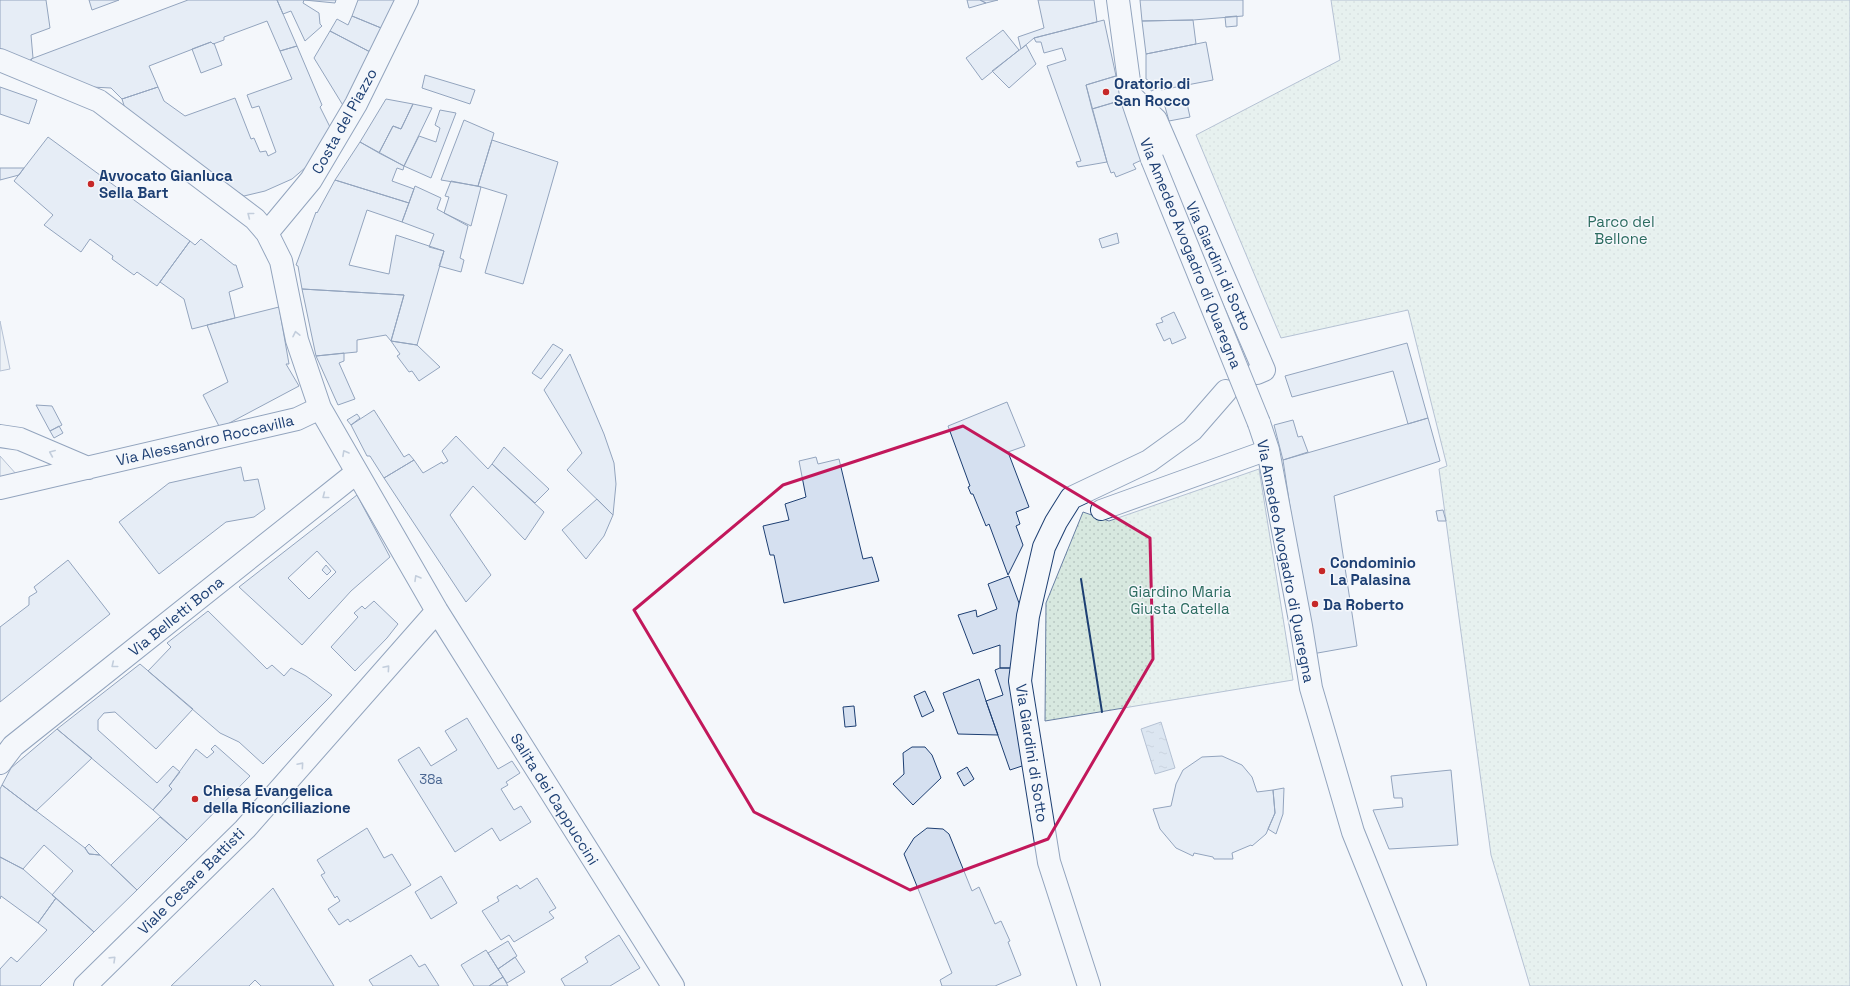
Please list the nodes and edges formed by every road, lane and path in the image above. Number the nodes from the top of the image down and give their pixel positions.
1 (407, 0) edge
2 (1118, 0) edge
3 (0, 60) edge
4 (1131, 96) junction
5 (267, 234) junction
6 (1257, 373) dead end
7 (1226, 391) dead end
8 (320, 408) junction
9 (0, 436) edge
10 (1268, 450) junction
11 (88, 468) junction
12 (356, 473) junction
13 (0, 488) edge
14 (1101, 510) dead end
15 (437, 612) junction
16 (6, 755) edge
17 (85, 986) edge
18 (673, 986) edge
19 (1089, 986) edge
20 (1415, 986) edge

1 - 5 street, Costa del Piazzo
2 - 4 street, Via Amedeo Avogadro di Quaregna
5 -> 3 street, Salita dei Cappuccini
4 - 6 street, Via Giardini di Sotto
4 - 10 street, Via Amedeo Avogadro di Quaregna, bridge
8 -> 5 street, Salita dei Cappuccini
7 - 19 street, Via Giardini di Sotto
8 - 11 street, Via Alessandro Roccavilla
12 -> 8 street, Salita dei Cappuccini
11 -> 9 street
10 - 14 street
10 - 20 street, Via Amedeo Avogadro di Quaregna
11 - 13 street, Via Alessandro Roccavilla
15 -> 12 street, Salita dei Cappuccini
12 -> 16 street, Via Belletti Bona
17 -> 15 street, Viale Cesare Battisti
15 - 18 street, Salita dei Cappuccini

